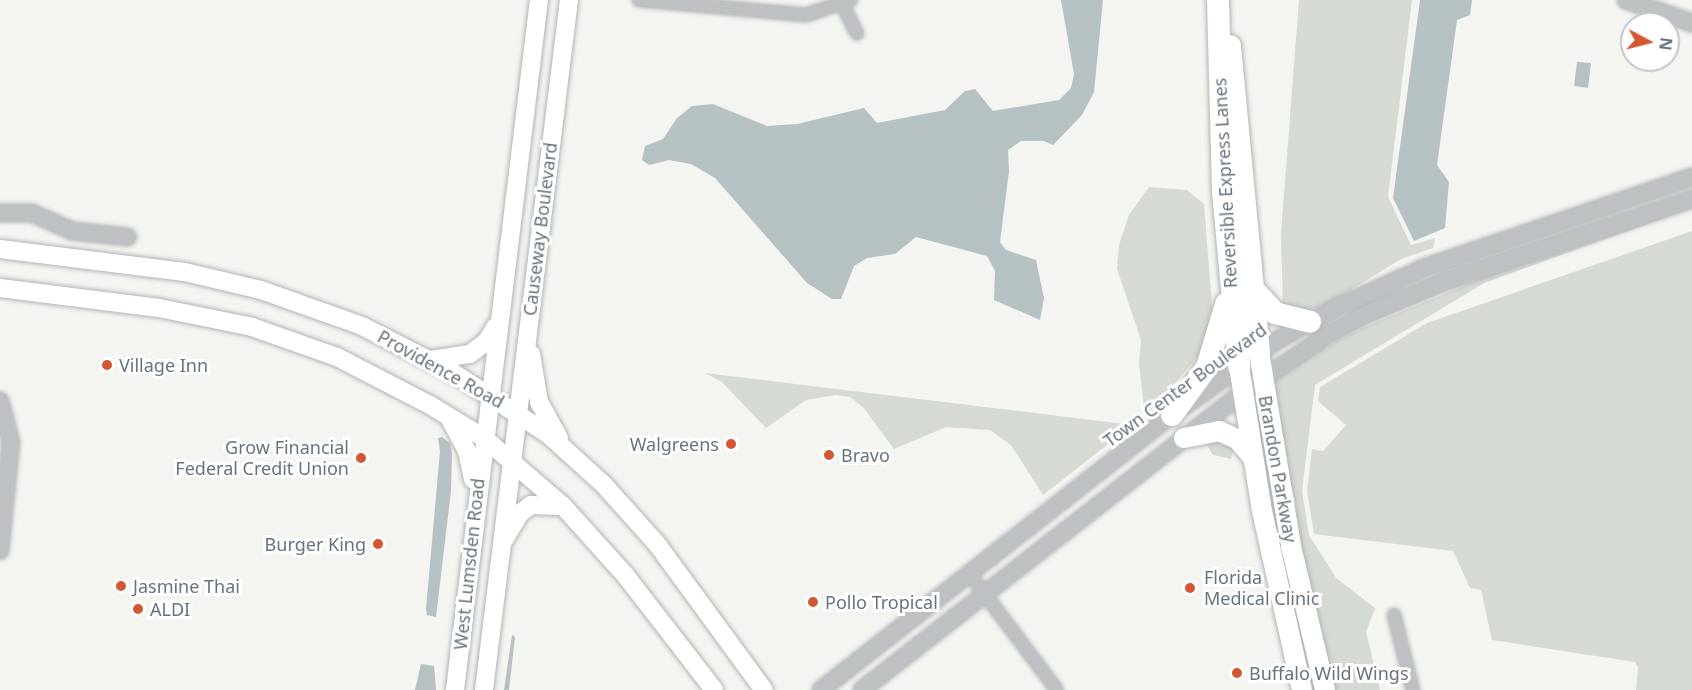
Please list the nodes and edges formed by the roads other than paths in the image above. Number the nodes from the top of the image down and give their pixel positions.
1 (539, 0) edge
2 (569, 0) edge
3 (639, 0) edge
4 (765, 0) edge
5 (1218, 0) edge
6 (1226, 0) edge
7 (1626, 0) edge
8 (847, 2) edge
9 (764, 14) junction
10 (1692, 23) edge
11 (857, 33) dead end
12 (1692, 177) edge
13 (1692, 199) edge
14 (0, 213) edge
15 (128, 237) dead end
16 (0, 249) edge
17 (1229, 278) junction
18 (0, 288) edge
19 (1253, 289) junction
20 (499, 322) junction
21 (528, 322) junction
22 (1310, 322) junction
23 (1259, 352) junction
24 (431, 360) junction
25 (1239, 366) junction
26 (1262, 378) junction
27 (1242, 393) junction
28 (489, 394) junction
29 (2, 408) edge
30 (516, 412) junction
31 (447, 415) junction
32 (1172, 415) junction
33 (484, 438) junction
34 (1184, 438) junction
35 (566, 449) junction
36 (1252, 457) junction
37 (511, 459) junction
38 (477, 499) junction
39 (563, 506) junction
40 (500, 547) junction
41 (0, 550) edge
42 (969, 573) junction
43 (984, 595) junction
44 (1394, 615) dead end
45 (455, 690) edge
46 (484, 690) edge
47 (714, 690) edge
48 (764, 690) edge
49 (821, 690) edge
50 (862, 690) edge
51 (1057, 690) edge
52 (1302, 690) edge
53 (1325, 690) edge
54 (1413, 690) edge

1 - 20 main road, Causeway Boulevard
2 - 21 main road, Causeway Boulevard
3 - 9 street
4 - 9 street
5 - 17 highway, Reversible Express Lanes
6 - 19 highway, Reversible Express Lanes
7 - 10 street
8 - 9 street
8 - 11 street
12 - 22 street, Town Center Boulevard
13 - 26 street
14 - 15 street
16 - 24 main road, Providence Road
17 - 25 highway, Reversible Express Lanes
17 - 32 highway
18 - 31 main road, Providence Road
19 - 22 highway
19 - 23 highway, Reversible Express Lanes
20 - 24 main road
20 - 28 main road, Causeway Boulevard
21 - 30 main road, Causeway Boulevard
21 - 35 main road
22 - 23 street, Town Center Boulevard
23 - 25 street, Town Center Boulevard
23 - 26 main road, Brandon Parkway
24 - 28 main road, Providence Road
25 - 27 main road, Brandon Parkway
25 - 32 street, Town Center Boulevard
26 - 27 street
26 - 53 main road, Brandon Parkway
27 - 34 street
27 - 36 main road, Brandon Parkway
28 - 30 main road, Providence Road
28 - 33 main road, Causeway Boulevard
29 - 41 street
30 - 35 main road, Providence Road
30 - 37 main road, Causeway Boulevard
31 - 33 main road, Providence Road
31 - 38 main road
32 - 42 street, Town Center Boulevard
33 - 37 main road, Providence Road
33 - 38 main road, West Lumsden Road
34 - 36 main road
34 - 43 street
35 - 48 main road, Providence Road
36 - 52 main road, Brandon Parkway
37 - 39 main road, Providence Road
37 - 40 main road, West Lumsden Road
38 - 45 main road, West Lumsden Road
39 - 40 main road
39 - 47 main road, Providence Road
40 - 46 main road, West Lumsden Road
42 - 43 street
42 - 49 street, Town Center Boulevard
43 - 50 street
43 - 51 street
44 - 54 street

